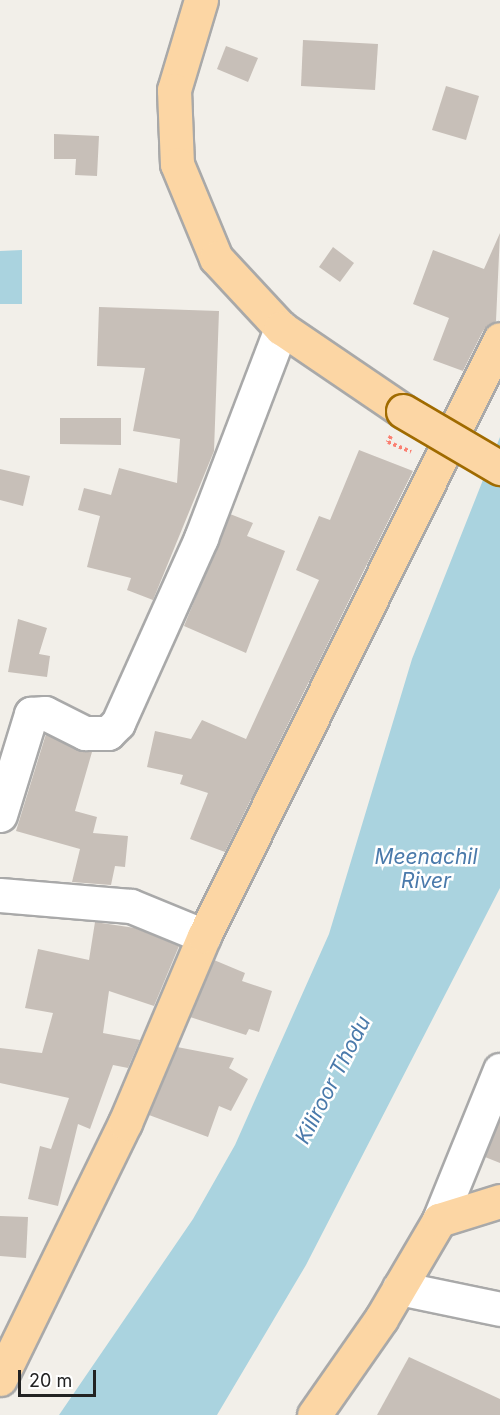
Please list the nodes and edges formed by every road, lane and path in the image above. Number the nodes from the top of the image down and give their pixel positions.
1 (201, 0) edge
2 (281, 328) junction
3 (500, 339) edge
4 (500, 468) edge
5 (0, 815) edge
6 (0, 895) edge
7 (204, 936) junction
8 (500, 1070) edge
9 (500, 1201) edge
10 (439, 1220) junction
11 (399, 1288) junction
12 (500, 1309) edge
13 (0, 1379) edge
14 (314, 1415) edge

1 - 2 main road
2 - 4 main road, bridge
2 - 5 street
3 - 7 main road
6 - 7 street
7 - 13 main road
8 - 10 street
9 - 10 main road
10 - 11 main road
11 - 12 street
11 - 14 main road

